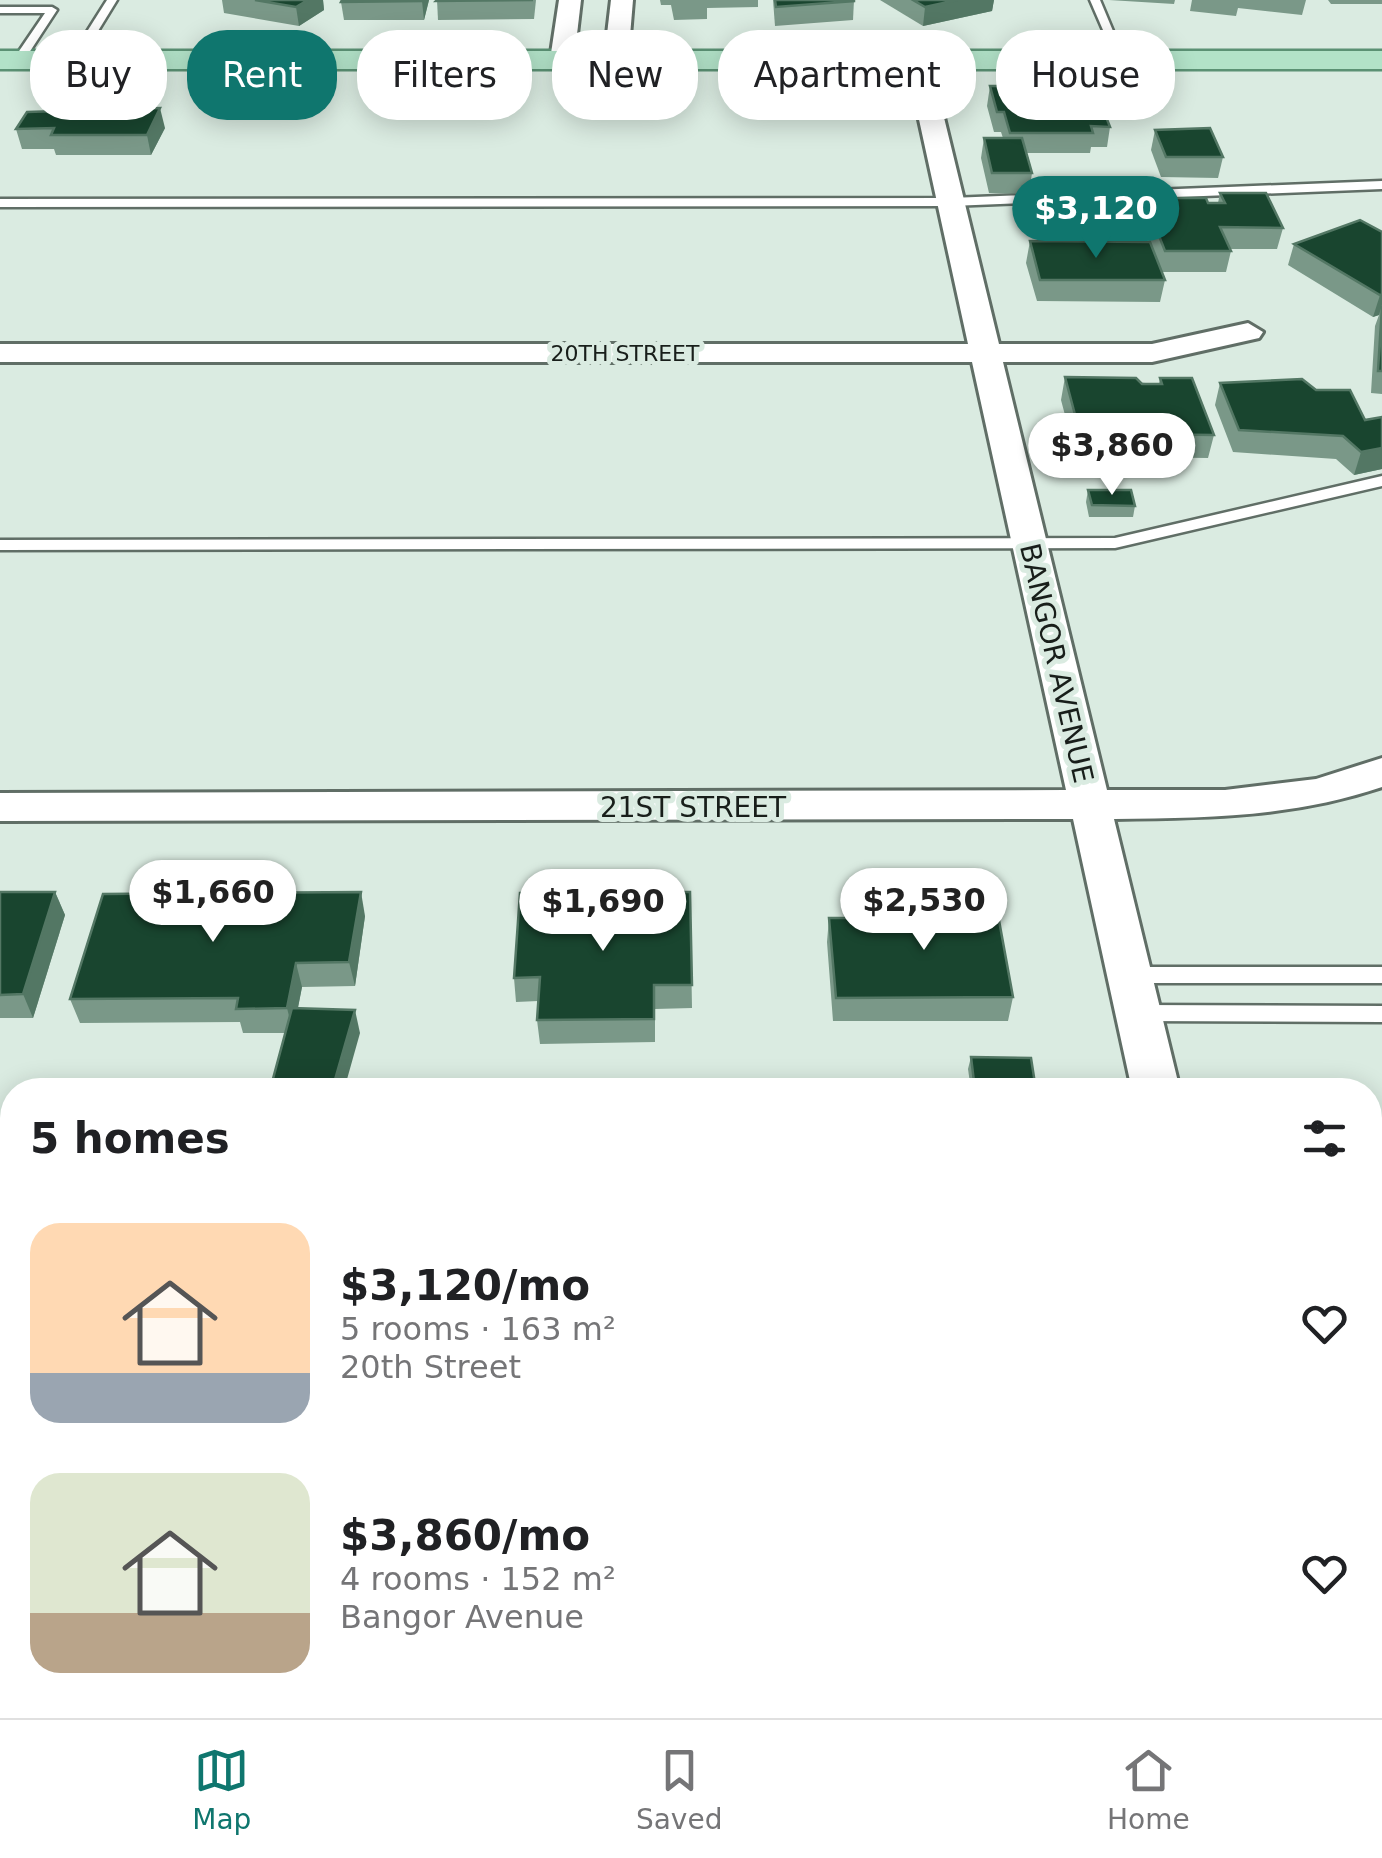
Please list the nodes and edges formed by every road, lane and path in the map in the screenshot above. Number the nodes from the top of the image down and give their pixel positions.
1 (112, 0) edge
2 (570, 0) edge
3 (622, 0) edge
4 (1095, 0) edge
5 (0, 10) edge
6 (93, 30) edge
7 (566, 30) edge
8 (619, 30) edge
9 (1108, 30) edge
10 (9, 60) edge
11 (167, 60) edge
12 (552, 60) edge
13 (1175, 60) edge
14 (1382, 60) edge
15 (932, 120) edge
16 (1382, 185) edge
17 (951, 202) junction
18 (0, 203) edge
19 (1248, 332) dead end
20 (0, 353) edge
21 (986, 354) junction
22 (1382, 481) edge
23 (1030, 544) junction
24 (0, 545) edge
25 (1382, 772) edge
26 (1090, 806) junction
27 (0, 808) edge
28 (1129, 974) junction
29 (1382, 974) edge
30 (1138, 1013) junction
31 (1382, 1014) edge
32 (1153, 1078) edge

1 - 6 lane
2 - 7 street
3 - 8 street
4 - 9 lane
5 - 10 lane
11 - 12 main road
13 - 14 main road
15 - 17 street, BANGOR AVENUE
16 - 17 lane
17 - 18 lane
17 - 21 street, BANGOR AVENUE
19 - 21 street, 20TH STREET
20 - 21 street, 20TH STREET
21 - 23 street, BANGOR AVENUE
22 - 23 lane
23 - 24 lane
23 - 26 street, BANGOR AVENUE
25 - 26 street, 21ST STREET
26 - 27 street, 21ST STREET
26 - 28 street, BANGOR AVENUE
28 - 29 lane
28 - 30 street, BANGOR AVENUE
30 - 31 lane
30 - 32 street, BANGOR AVENUE

